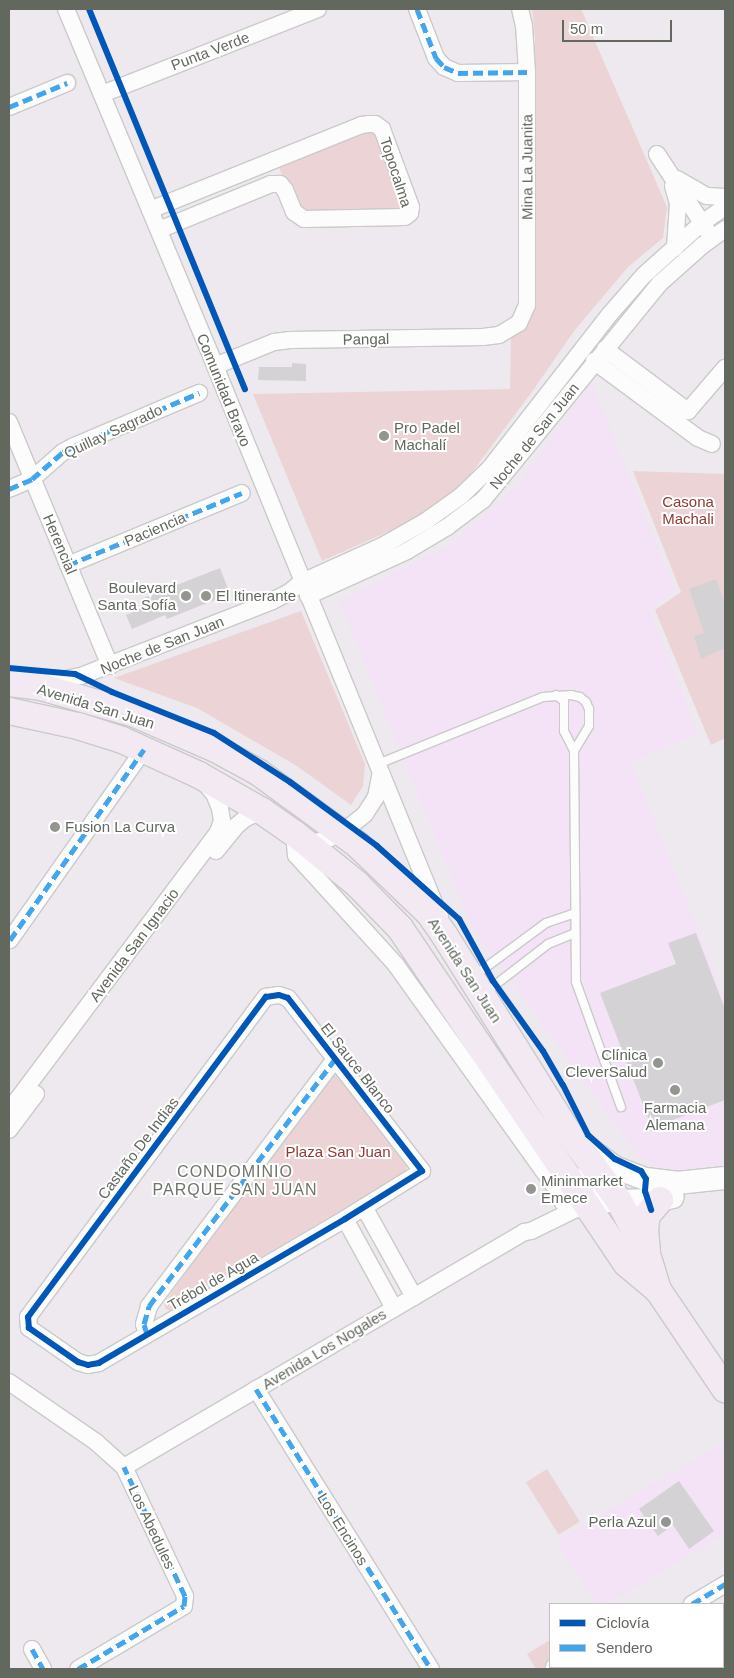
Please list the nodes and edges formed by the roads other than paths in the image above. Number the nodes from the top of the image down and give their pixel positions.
1 (66, 9) edge
2 (318, 9) edge
3 (417, 9) edge
4 (520, 9) edge
5 (527, 72) junction
6 (67, 83) dead end
7 (102, 94) junction
8 (9, 107) edge
9 (657, 154) dead end
10 (669, 172) junction
11 (725, 197) edge
12 (725, 207) edge
13 (150, 210) junction
14 (702, 223) junction
15 (159, 230) junction
16 (719, 234) edge
17 (675, 248) junction
18 (519, 324) joint
19 (599, 355) junction
20 (215, 366) junction
21 (725, 368) edge
22 (199, 393) dead end
23 (688, 411) junction
24 (9, 422) edge
25 (685, 428) junction
26 (712, 444) dead end
27 (32, 479) junction
28 (9, 488) edge
29 (242, 492) dead end
30 (68, 564) junction
31 (305, 589) junction
32 (110, 666) junction
33 (12, 683) edge
34 (556, 695) junction
35 (9, 711) edge
36 (144, 749) junction
37 (574, 751) junction
38 (379, 768) junction
39 (199, 775) junction
40 (262, 811) junction
41 (343, 832) junction
42 (301, 838) junction
43 (575, 913) junction
44 (575, 933) junction
45 (446, 936) junction
46 (10, 940) edge
47 (127, 962) junction
48 (477, 986) junction
49 (266, 997) joint
50 (336, 1059) junction
51 (15, 1107) edge
52 (621, 1107) dead end
53 (566, 1129) junction
54 (9, 1130) edge
55 (422, 1171) joint
56 (725, 1178) edge
57 (566, 1185) junction
58 (725, 1186) edge
59 (660, 1200) junction
60 (619, 1201) junction
61 (364, 1207) junction
62 (591, 1210) junction
63 (345, 1218) junction
64 (524, 1232) junction
65 (647, 1254) junction
66 (658, 1290) junction
67 (414, 1297) junction
68 (394, 1308) junction
69 (30, 1314) joint
70 (147, 1334) junction
71 (9, 1382) edge
72 (256, 1389) junction
73 (725, 1389) edge
74 (124, 1467) junction
75 (725, 1584) edge
76 (694, 1603) edge
77 (32, 1649) dead end
78 (43, 1669) edge
79 (78, 1669) edge
80 (431, 1669) edge

1 - 7 street, Comunidad Bravo
2 - 7 street, Punta Verde
3 - 5 street
4 - 5 street, Mina La Juanita
5 - 18 street, Mina La Juanita
6 - 8 street
7 - 13 street, Comunidad Bravo
9 - 10 street
10 - 11 street
10 - 14 street
10 - 17 street
12 - 14 street
13 - 15 street, Comunidad Bravo
13 - 15 street, Topocalma
14 - 16 street
14 - 17 street
15 - 20 street, Comunidad Bravo
16 - 19 street, Noche de San Juan
17 - 31 street
18 - 20 street, Pangal
19 - 23 street
19 - 25 street
19 - 31 street, Noche de San Juan
20 - 31 street, Comunidad Bravo
21 - 23 street
22 - 27 street, Quillay Sagrado
23 - 25 street
24 - 27 street, Herencial
25 - 26 street
27 - 28 street, Quillay Sagrado
27 - 30 street, Herencial
29 - 30 street, Paciencia
30 - 32 street, Herencial
31 - 32 street, Noche de San Juan
31 - 38 street, Comunidad Bravo
32 - 33 street, Noche de San Juan
33 - 41 main road, Avenida San Juan
34 - 37 lane
34 - 37 lane
34 - 38 lane
35 - 36 main road, Avenida San Juan
36 - 39 main road, Avenida San Juan
36 - 46 street
37 - 43 lane
38 - 41 street
38 - 45 street, Comunidad Bravo
39 - 40 main road, Avenida San Juan
39 - 47 street, Avenida San Ignacio
40 - 42 main road, Avenida San Juan
40 - 47 street, Avenida San Ignacio
41 - 42 street
41 - 45 main road, Avenida San Juan
42 - 57 main road, Avenida San Juan
42 - 57 street, Avenida San Juan
43 - 44 lane
43 - 48 lane
44 - 48 lane
44 - 52 lane
45 - 48 main road, Avenida San Juan
47 - 51 street, Avenida San Ignacio
48 - 53 main road, Avenida San Juan
49 - 50 street, El Sauce Blanco
49 - 69 street, Castaño De Indias
50 - 55 street, El Sauce Blanco
50 - 70 street
51 - 54 street, Avenida San Ignacio
53 - 56 main road
53 - 60 main road, Avenida San Juan
55 - 61 street, Trébol de Agua
57 - 60 main road
57 - 62 main road, Avenida San Juan
57 - 64 street, Avenida Los Nogales
58 - 59 main road
59 - 60 main road
59 - 65 main road
60 - 65 main road, Avenida San Juan
61 - 63 street, Trébol de Agua
61 - 67 street
62 - 64 street, Avenida Los Nogales
62 - 66 main road, Avenida San Juan
63 - 68 street
63 - 70 street, Trébol de Agua
64 - 67 street, Avenida Los Nogales
65 - 66 main road, Avenida San Juan
66 - 73 main road, Avenida San Juan
67 - 68 street, Avenida Los Nogales
68 - 72 street, Avenida Los Nogales
69 - 70 street, Trébol de Agua
71 - 74 street, Los Abedules
72 - 74 street, Avenida Los Nogales
72 - 80 street, Los Encinos
74 - 79 street, Los Abedules
75 - 76 street
77 - 78 street

